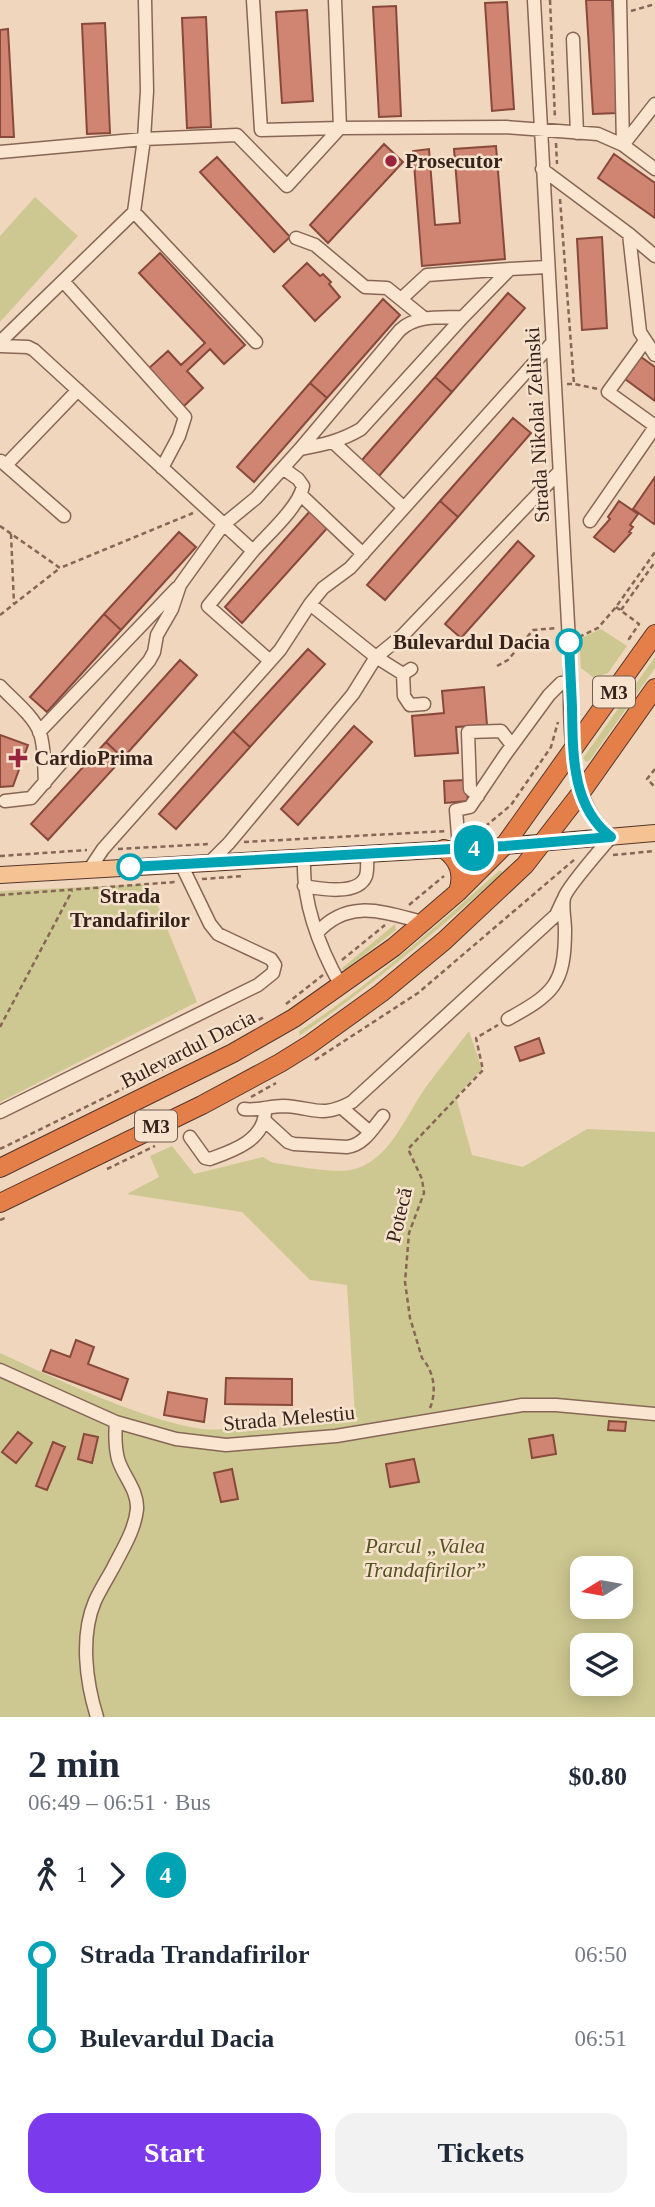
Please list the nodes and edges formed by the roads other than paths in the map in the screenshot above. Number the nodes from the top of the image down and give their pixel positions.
1 (145, 0) edge
2 (253, 0) edge
3 (335, 0) edge
4 (534, 0) edge
5 (620, 0) edge
6 (573, 39) dead end
7 (655, 104) edge
8 (340, 128) junction
9 (540, 130) junction
10 (577, 133) junction
11 (144, 139) junction
12 (623, 145) junction
13 (0, 152) edge
14 (541, 169) junction
15 (655, 169) edge
16 (134, 212) junction
17 (629, 234) junction
18 (296, 238) dead end
19 (655, 257) edge
20 (547, 267) junction
21 (510, 269) junction
22 (63, 281) junction
23 (401, 299) junction
24 (463, 317) junction
25 (424, 318) junction
26 (645, 341) junction
27 (256, 342) dead end
28 (0, 344) edge
29 (552, 344) junction
30 (655, 355) edge
31 (78, 390) junction
32 (655, 426) edge
33 (333, 442) junction
34 (300, 449) junction
35 (3, 462) edge
36 (162, 468) junction
37 (284, 469) junction
38 (559, 472) junction
39 (301, 495) junction
40 (404, 508) junction
41 (64, 516) dead end
42 (590, 521) dead end
43 (223, 525) junction
44 (253, 551) junction
45 (363, 554) junction
46 (180, 585) junction
47 (310, 604) junction
48 (655, 634) edge
49 (376, 657) junction
50 (270, 661) junction
51 (571, 681) junction
52 (0, 686) edge
53 (655, 688) edge
54 (425, 704) dead end
55 (39, 732) junction
56 (512, 745) junction
57 (573, 749) junction
58 (45, 783) junction
59 (580, 794) junction
60 (478, 796) junction
61 (5, 801) dead end
62 (655, 833) edge
63 (611, 837) junction
64 (544, 843) junction
65 (505, 846) junction
66 (452, 849) junction
67 (367, 853) junction
68 (304, 857) junction
69 (209, 863) junction
70 (181, 864) junction
71 (89, 870) junction
72 (0, 875) edge
73 (304, 886) junction
74 (458, 892) junction
75 (564, 896) junction
76 (423, 922) junction
77 (317, 933) junction
78 (341, 986) junction
79 (508, 1019) road end
80 (342, 1108) junction
81 (244, 1109) dead end
82 (0, 1112) edge
83 (265, 1115) junction
84 (383, 1116) dead end
85 (370, 1132) junction
86 (190, 1137) dead end
87 (0, 1168) edge
88 (0, 1203) edge
89 (0, 1370) edge
90 (655, 1414) edge
91 (116, 1422) junction
92 (97, 1717) edge

1 - 11 street
2 - 8 street
3 - 8 street
4 - 9 street, Strada Nikolai Zelinski
5 - 12 street
6 - 10 street
7 - 12 street
8 - 9 street
8 - 11 street
9 - 10 street
9 - 14 street, Strada Nikolai Zelinski
10 - 12 street
11 - 13 street
11 - 16 street
12 - 15 street
14 - 17 street
14 - 20 street, Strada Nikolai Zelinski
16 - 22 street
16 - 27 street
17 - 19 street
17 - 26 street
18 - 23 street
20 - 21 street
20 - 29 street, Strada Nikolai Zelinski
21 - 23 street
21 - 24 street
22 - 28 street
22 - 36 street
23 - 25 street
24 - 25 street
24 - 33 street
25 - 34 street
26 - 30 street
26 - 32 street
28 - 31 street
29 - 38 street, Strada Nikolai Zelinski
29 - 40 street
31 - 35 street
31 - 36 street
32 - 42 street
33 - 34 street
33 - 40 street
34 - 37 street
35 - 41 street
36 - 43 street
37 - 39 street
37 - 43 street
38 - 49 street
38 - 51 street, Strada Nikolai Zelinski
39 - 44 street
39 - 45 street
40 - 45 street
43 - 44 street
43 - 46 street
44 - 50 street
45 - 47 street
46 - 55 street
46 - 58 street
47 - 49 street
47 - 50 street
48 - 57 highway, Bulevardul Dacia / M3
49 - 54 street
49 - 69 street
50 - 71 street
51 - 56 street
51 - 57 street, Strada Nikolai Zelinski
52 - 55 street
53 - 59 highway, M3
55 - 58 street
56 - 60 street
56 - 60 street
57 - 59 street, Strada Nikolai Zelinski
57 - 65 highway, Bulevardul Dacia / M3
58 - 61 street
59 - 63 street, Strada Nikolai Zelinski
59 - 64 highway, M3
60 - 66 street
62 - 63 main road
63 - 64 main road
63 - 75 street
64 - 65 main road
64 - 88 highway, M3
65 - 66 main road
65 - 74 highway, Bulevardul Dacia / M3
66 - 67 main road
66 - 74 highway
67 - 68 main road
67 - 73 street
68 - 69 main road
68 - 73 street
69 - 70 main road
70 - 71 main road
70 - 82 street
71 - 72 main road
73 - 77 street
74 - 76 highway, Bulevardul Dacia / M3
75 - 79 street
75 - 80 street
76 - 77 street
76 - 78 highway, Bulevardul Dacia / M3
77 - 78 street
78 - 87 highway, Bulevardul Dacia / M3
80 - 83 street
80 - 85 street
81 - 83 street
83 - 85 street
83 - 86 street
84 - 85 street
89 - 91 street, Strada Melestiu
90 - 91 street, Strada Melestiu
91 - 92 street

